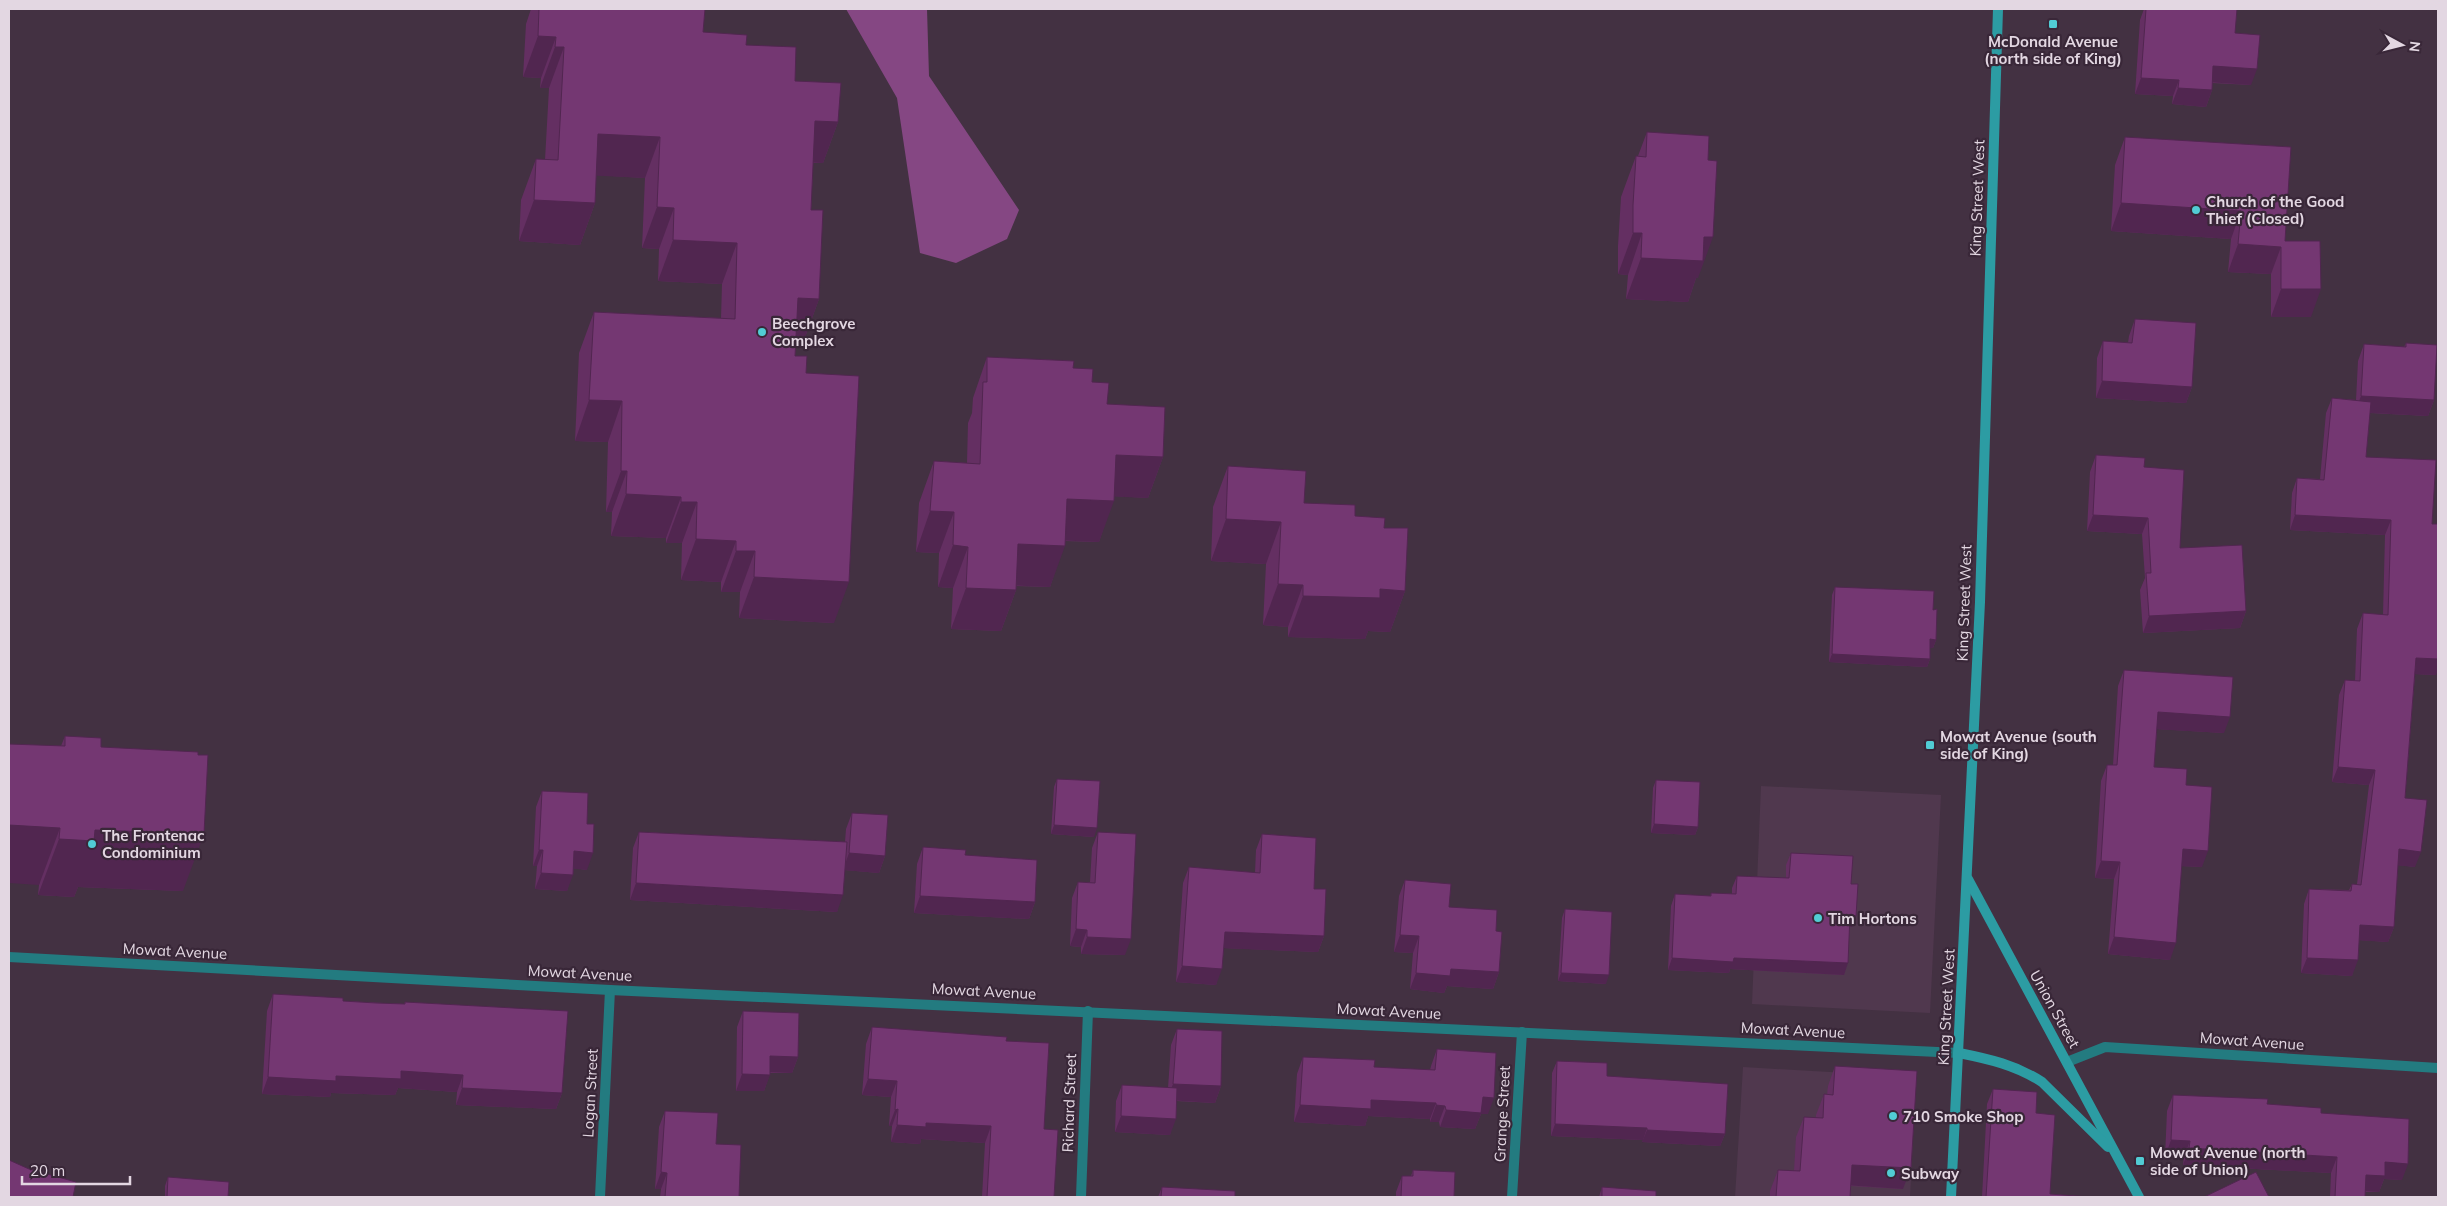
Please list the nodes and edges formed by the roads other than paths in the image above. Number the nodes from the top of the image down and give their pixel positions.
1 (1998, 9) edge
2 (1967, 878) junction
3 (9, 957) edge
4 (610, 990) junction
5 (1088, 1011) junction
6 (1522, 1032) junction
7 (1958, 1053) junction
8 (2067, 1062) junction
9 (2438, 1068) edge
10 (2116, 1155) junction
11 (600, 1197) edge
12 (1081, 1197) edge
13 (1512, 1197) edge
14 (1951, 1197) edge
15 (2139, 1197) edge

1 - 2 main road, King Street West
2 - 7 main road, King Street West
2 - 8 main road, Union Street
3 - 4 street, Mowat Avenue
4 - 5 street, Mowat Avenue
4 - 11 street, Logan Street
5 - 6 street, Mowat Avenue
5 - 12 street, Richard Street
6 - 7 street, Mowat Avenue
6 - 13 street, Grange Street
7 - 10 main road, Union Street
7 - 14 main road, King Street West
8 - 9 street, Mowat Avenue
8 - 10 main road, Union Street
10 - 15 main road, Union Street

